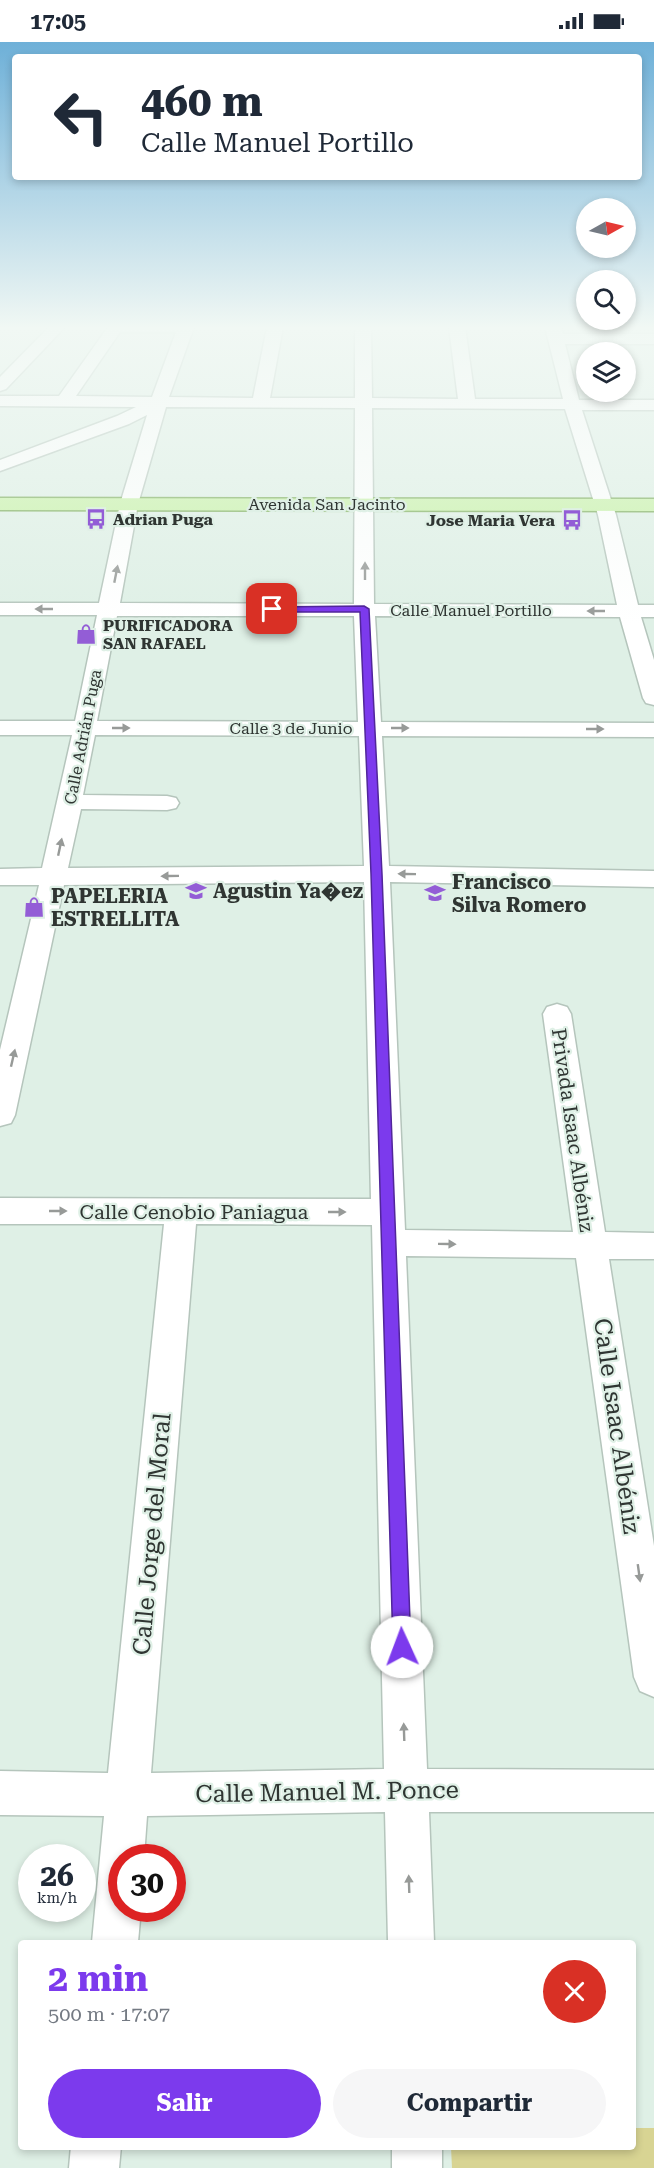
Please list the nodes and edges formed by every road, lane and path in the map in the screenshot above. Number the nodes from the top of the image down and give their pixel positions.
1 (106, 426) edge
2 (152, 426) edge
3 (363, 426) edge
4 (579, 426) edge
5 (0, 466) edge
6 (0, 504) edge
7 (654, 505) edge
8 (128, 509) junction
9 (365, 509) junction
10 (606, 510) junction
11 (0, 514) edge
12 (654, 515) edge
13 (0, 609) edge
14 (364, 609) junction
15 (109, 610) junction
16 (629, 611) junction
17 (654, 611) edge
18 (654, 698) edge
19 (0, 728) edge
20 (84, 728) junction
21 (369, 728) junction
22 (654, 730) edge
23 (70, 802) junction
24 (167, 803) dead end
25 (377, 874) junction
26 (0, 877) edge
27 (54, 877) junction
28 (654, 879) edge
29 (557, 1014) dead end
30 (0, 1115) edge
31 (0, 1211) edge
32 (181, 1212) junction
33 (388, 1228) junction
34 (590, 1246) junction
35 (654, 1246) edge
36 (654, 1677) edge
37 (406, 1790) junction
38 (654, 1791) edge
39 (0, 1793) edge
40 (128, 1795) junction
41 (123, 1844) edge
42 (117, 1922) edge
43 (115, 1940) edge
44 (411, 1940) edge
45 (96, 2150) edge
46 (417, 2150) edge
47 (94, 2168) edge
48 (417, 2168) edge

1 - 5 street
2 - 8 street, Calle Adrián Puga
3 - 9 street
4 - 10 street
6 - 8 main road, Avenida San Jacinto
7 - 10 main road, Avenida San Jacinto
8 - 9 main road, Avenida San Jacinto
8 - 11 main road, Avenida San Jacinto
15 -> 8 street, Calle Adrián Puga
9 - 10 main road, Avenida San Jacinto
14 -> 9 street
10 - 12 main road, Avenida San Jacinto
10 - 16 street
15 -> 13 street, Calle Manuel Portillo
14 - 15 street, Calle Manuel Portillo
16 -> 14 street, Calle Manuel Portillo
14 - 21 street
15 - 20 street, Calle Adrián Puga
16 - 17 street, Calle Manuel Portillo
16 - 18 street
19 - 20 street, Calle 3 de Junio
20 -> 21 street, Calle 3 de Junio
20 - 23 street, Calle Adrián Puga
21 -> 22 street, Calle 3 de Junio
21 - 25 street
23 - 24 street
27 -> 23 street, Calle Adrián Puga
25 -> 27 street
28 -> 25 street
25 - 33 street
26 - 27 street
30 -> 27 street, Calle Adrián Puga
29 - 34 street, Privada Isaac Albéniz
31 -> 32 street, Calle Cenobio Paniagua
32 -> 33 street, Calle Cenobio Paniagua
32 - 40 street, Calle Jorge del Moral
33 -> 34 street, Calle Cenobio Paniagua
37 -> 33 street
34 - 35 street, Calle Cenobio Paniagua
34 -> 36 street, Calle Isaac Albéniz
37 - 38 street, Calle Manuel M. Ponce
37 - 40 street, Calle Manuel M. Ponce
44 -> 37 street
39 - 40 street, Calle Manuel M. Ponce
40 - 41 street, Calle Jorge del Moral
42 - 43 street
45 - 47 street
46 - 48 street

